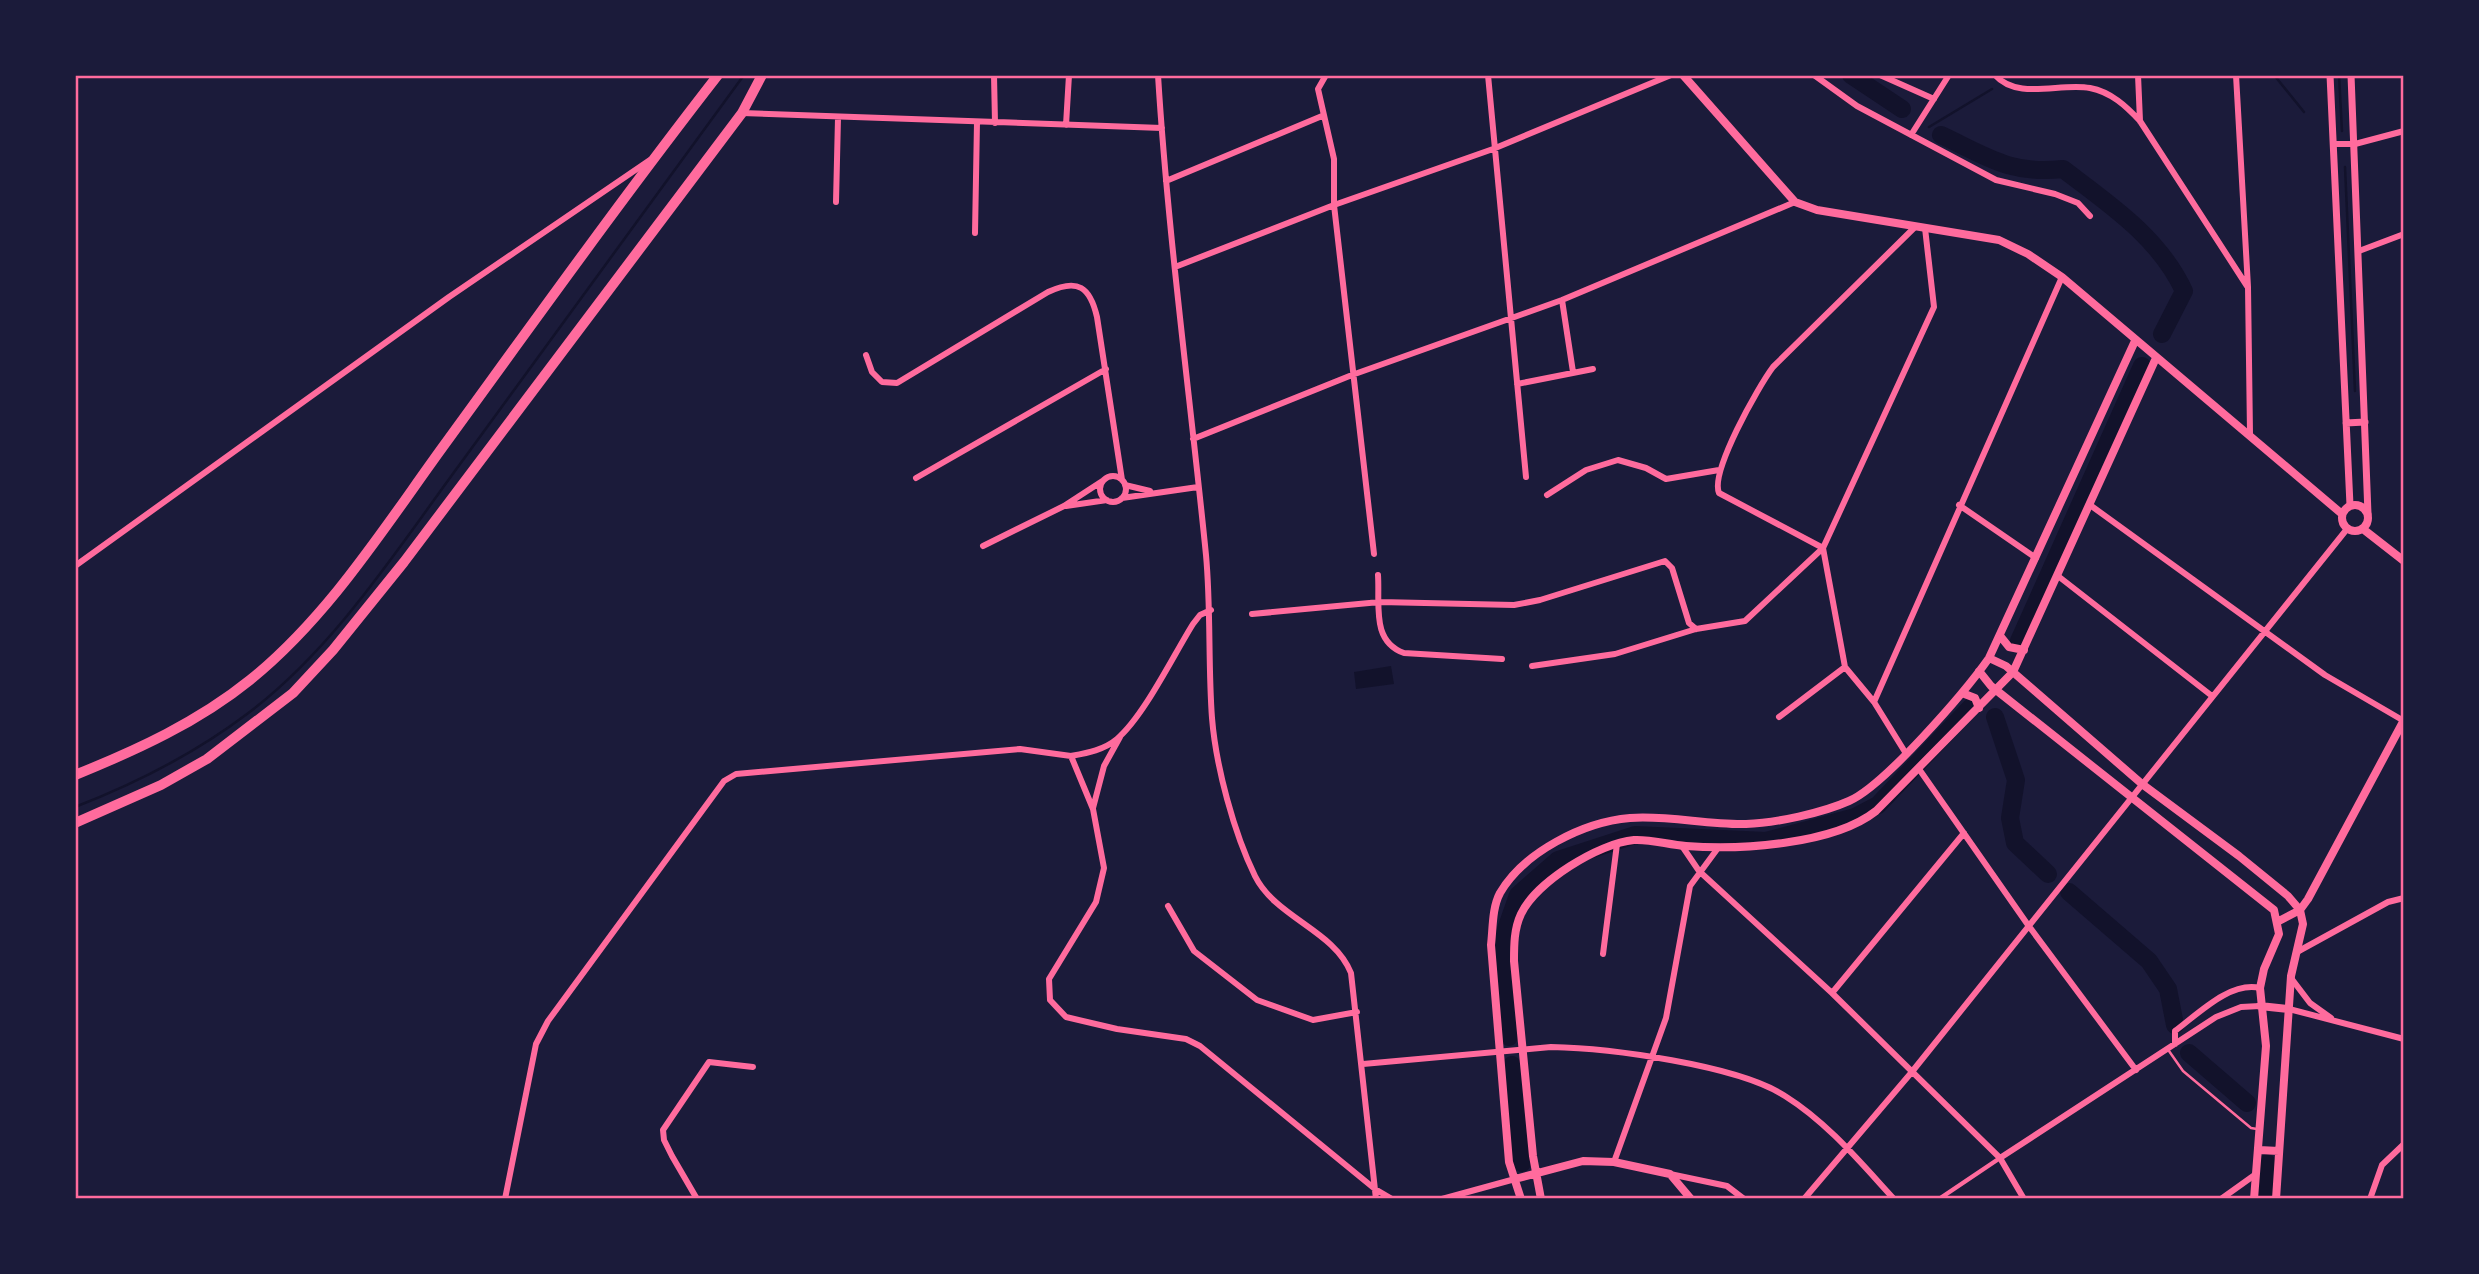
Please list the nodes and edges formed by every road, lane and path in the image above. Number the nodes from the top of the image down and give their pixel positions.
1 (718, 75) edge
2 (994, 75) edge
3 (1069, 75) edge
4 (1158, 75) edge
5 (1488, 75) edge
6 (1671, 75) edge
7 (1683, 75) edge
8 (1814, 75) edge
9 (1880, 75) edge
10 (1949, 75) edge
11 (1995, 75) edge
12 (2138, 75) edge
13 (2236, 75) edge
14 (2330, 75) edge
15 (2351, 75) edge
16 (765, 76) edge
17 (1323, 77) edge
18 (1934, 99) junction
19 (742, 113) junction
20 (1322, 116) junction
21 (838, 118) junction
22 (2140, 121) junction
23 (977, 122) junction
24 (995, 123) junction
25 (1066, 125) junction
26 (1161, 128) junction
27 (2404, 131) edge
28 (1911, 135) junction
29 (2333, 144) junction
30 (2355, 144) junction
31 (1493, 149) junction
32 (654, 157) junction
33 (1166, 181) junction
34 (835, 202) dead end
35 (1795, 202) junction
36 (1334, 205) junction
37 (2090, 216) dead end
38 (1920, 227) junction
39 (975, 233) dead end
40 (2404, 234) edge
41 (2359, 251) junction
42 (1175, 267) junction
43 (2062, 277) junction
44 (2248, 287) junction
45 (1562, 300) junction
46 (1512, 317) junction
47 (2135, 341) junction
48 (866, 355) dead end
49 (2156, 358) junction
50 (1106, 369) junction
51 (1593, 369) dead end
52 (1573, 372) junction
53 (1352, 375) junction
54 (1517, 384) junction
55 (2365, 422) junction
56 (2346, 423) junction
57 (2250, 433) junction
58 (1193, 439) junction
59 (1118, 457) junction
60 (1719, 470) junction
61 (1526, 477) dead end
62 (916, 478) dead end
63 (1107, 478) junction
64 (1124, 482) junction
65 (1198, 486) junction
66 (1152, 492) junction
67 (1547, 495) dead end
68 (1122, 498) junction
69 (1107, 500) junction
70 (1959, 505) junction
71 (2090, 505) junction
72 (2350, 505) junction
73 (1064, 506) junction
74 (2342, 514) junction
75 (2368, 514) junction
76 (2347, 529) junction
77 (2363, 529) junction
78 (983, 547) dead end
79 (1823, 548) junction
80 (1374, 554) dead end
81 (2036, 558) junction
82 (2404, 561) edge
83 (75, 566) edge
84 (1378, 575) dead end
85 (2058, 576) junction
86 (1380, 602) junction
87 (1211, 610) junction
88 (1252, 614) dead end
89 (1696, 629) junction
90 (2264, 629) junction
91 (2001, 637) junction
92 (2024, 650) junction
93 (1989, 658) junction
94 (1502, 659) dead end
95 (1532, 666) dead end
96 (1845, 667) junction
97 (1979, 671) junction
98 (2012, 672) junction
99 (1997, 690) junction
100 (1962, 693) junction
101 (2212, 695) junction
102 (1874, 702) junction
103 (1979, 708) junction
104 (1779, 717) dead end
105 (2404, 721) edge
106 (1121, 735) junction
107 (1905, 752) junction
108 (1071, 756) junction
109 (1919, 769) junction
110 (75, 775) edge
111 (2142, 784) junction
112 (2131, 797) junction
113 (1093, 809) junction
114 (75, 823) edge
115 (1964, 833) junction
116 (1617, 844) junction
117 (1682, 846) junction
118 (1718, 848) junction
119 (1699, 871) junction
120 (2404, 898) edge
121 (1168, 906) dead end
122 (2300, 910) junction
123 (2277, 922) junction
124 (2028, 925) junction
125 (2298, 952) junction
126 (1603, 954) dead end
127 (2291, 978) junction
128 (2260, 988) junction
129 (1832, 993) junction
130 (2260, 1006) junction
131 (2290, 1009) junction
132 (1357, 1012) junction
133 (2336, 1021) junction
134 (2404, 1040) edge
135 (2175, 1044) junction
136 (1522, 1048) junction
137 (1500, 1049) junction
138 (2168, 1049) junction
139 (1650, 1059) junction
140 (1363, 1064) junction
141 (752, 1067) dead end
142 (2136, 1070) junction
143 (1911, 1073) junction
144 (2260, 1129) junction
145 (2404, 1144) edge
146 (1847, 1147) junction
147 (2259, 1150) junction
148 (2279, 1151) junction
149 (2000, 1158) junction
150 (1614, 1162) junction
151 (1537, 1174) junction
152 (1670, 1174) junction
153 (2256, 1174) junction
154 (1515, 1179) junction
155 (1375, 1189) junction
156 (505, 1199) edge
157 (697, 1199) edge
158 (1376, 1199) edge
159 (1392, 1199) edge
160 (1442, 1199) edge
161 (1521, 1199) edge
162 (1541, 1199) edge
163 (1692, 1199) edge
164 (1744, 1199) edge
165 (1804, 1199) edge
166 (1894, 1199) edge
167 (1939, 1199) edge
168 (2024, 1199) edge
169 (2221, 1199) edge
170 (2254, 1199) edge
171 (2276, 1199) edge
172 (2370, 1199) edge

1 - 32 highway
2 - 24 street
3 - 25 street
4 - 26 street
5 - 31 street
6 - 31 street
7 - 35 main road
8 - 28 street
9 - 18 street
10 - 18 street
11 - 22 street
12 - 22 street
13 - 44 street
14 - 29 street
15 - 30 street
16 - 19 highway
17 - 20 street
18 - 28 street
19 - 21 street
19 - 114 highway
20 - 33 street
20 - 36 street
21 - 23 street
21 - 34 street
22 - 44 street
23 - 24 street
23 - 39 street
24 - 25 street
25 - 26 street
26 - 33 street
27 - 30 street
28 - 37 street
29 - 30 street
29 - 56 street
30 - 41 street
31 - 36 street
31 - 46 street
32 - 83 street
32 - 110 highway
33 - 42 street
35 - 38 main road
35 - 45 street
36 - 42 street
36 - 53 street
38 - 43 main road
38 - 60 street
38 - 79 street
40 - 41 street
41 - 55 street
42 - 58 street
43 - 47 main road
43 - 70 street
44 - 57 street
45 - 46 street
45 - 52 street
46 - 53 street
46 - 54 street
47 - 49 main road
47 - 81 main road
48 - 50 street
49 - 57 main road
49 - 71 main road
50 - 59 street
50 - 62 street
51 - 52 street
52 - 54 street
53 - 58 street
53 - 80 street
54 - 61 street
55 - 56 street
55 - 75 street
56 - 72 street
57 - 74 main road
58 - 65 street
59 - 63 street
59 - 64 street
60 - 67 street
60 - 79 street
63 - 64 street
63 - 69 street
63 - 73 street
64 - 66 street
64 - 68 street
65 - 66 street
65 - 87 street
66 - 68 street
68 - 69 street
69 - 73 street
70 - 81 street
70 - 102 street
71 - 85 main road
71 - 90 street
72 - 74 main road
72 - 75 main road
73 - 78 street
74 - 76 main road
75 - 77 main road
76 - 77 main road
76 - 90 street
77 - 82 main road
79 - 89 street
79 - 96 street
81 - 91 main road
84 - 86 street
85 - 92 main road
85 - 101 street
86 - 88 street
86 - 89 street
86 - 94 street
87 - 106 street
87 - 132 street
89 - 95 street
90 - 101 street
90 - 105 street
91 - 92 main road
91 - 93 main road
92 - 98 main road
93 - 97 main road
93 - 98 main road
96 - 102 street
96 - 104 street
97 - 99 main road
97 - 100 main road
98 - 99 main road
98 - 111 main road
99 - 103 main road
99 - 112 main road
100 - 103 main road
100 - 107 main road
101 - 111 street
102 - 107 street
103 - 109 main road
105 - 122 main road
106 - 108 street
106 - 113 street
107 - 137 main road
108 - 113 street
108 - 156 street
109 - 115 street
109 - 118 main road
111 - 112 street
111 - 122 main road
112 - 123 main road
112 - 124 street
113 - 155 street
115 - 124 street
115 - 129 street
116 - 117 main road
116 - 126 street
116 - 136 main road
117 - 118 main road
117 - 119 street
118 - 119 street
119 - 129 street
119 - 139 street
120 - 125 street
121 - 132 street
122 - 123 main road
122 - 125 main road
123 - 128 main road
124 - 142 street
124 - 143 street
125 - 127 main road
127 - 131 main road
127 - 133 street
128 - 130 main road
128 - 135 street
129 - 143 street
130 - 131 main road
130 - 135 street
130 - 144 main road
131 - 133 street
131 - 148 main road
132 - 140 street
133 - 134 street
135 - 138 street
136 - 137 street
136 - 139 street
136 - 151 main road
137 - 140 street
137 - 154 main road
138 - 142 street
138 - 144 lane
139 - 146 street
139 - 150 street
140 - 155 street
141 - 157 street
142 - 149 street
143 - 146 street
143 - 149 street
144 - 147 main road
145 - 172 street
146 - 165 street
146 - 166 street
147 - 148 main road
147 - 153 main road
148 - 171 main road
149 - 167 street
149 - 168 street
150 - 151 main road
150 - 152 main road
151 - 154 main road
151 - 162 main road
152 - 163 main road
152 - 164 street
153 - 169 street
153 - 170 main road
154 - 160 street
154 - 161 main road
155 - 158 street
155 - 159 street

